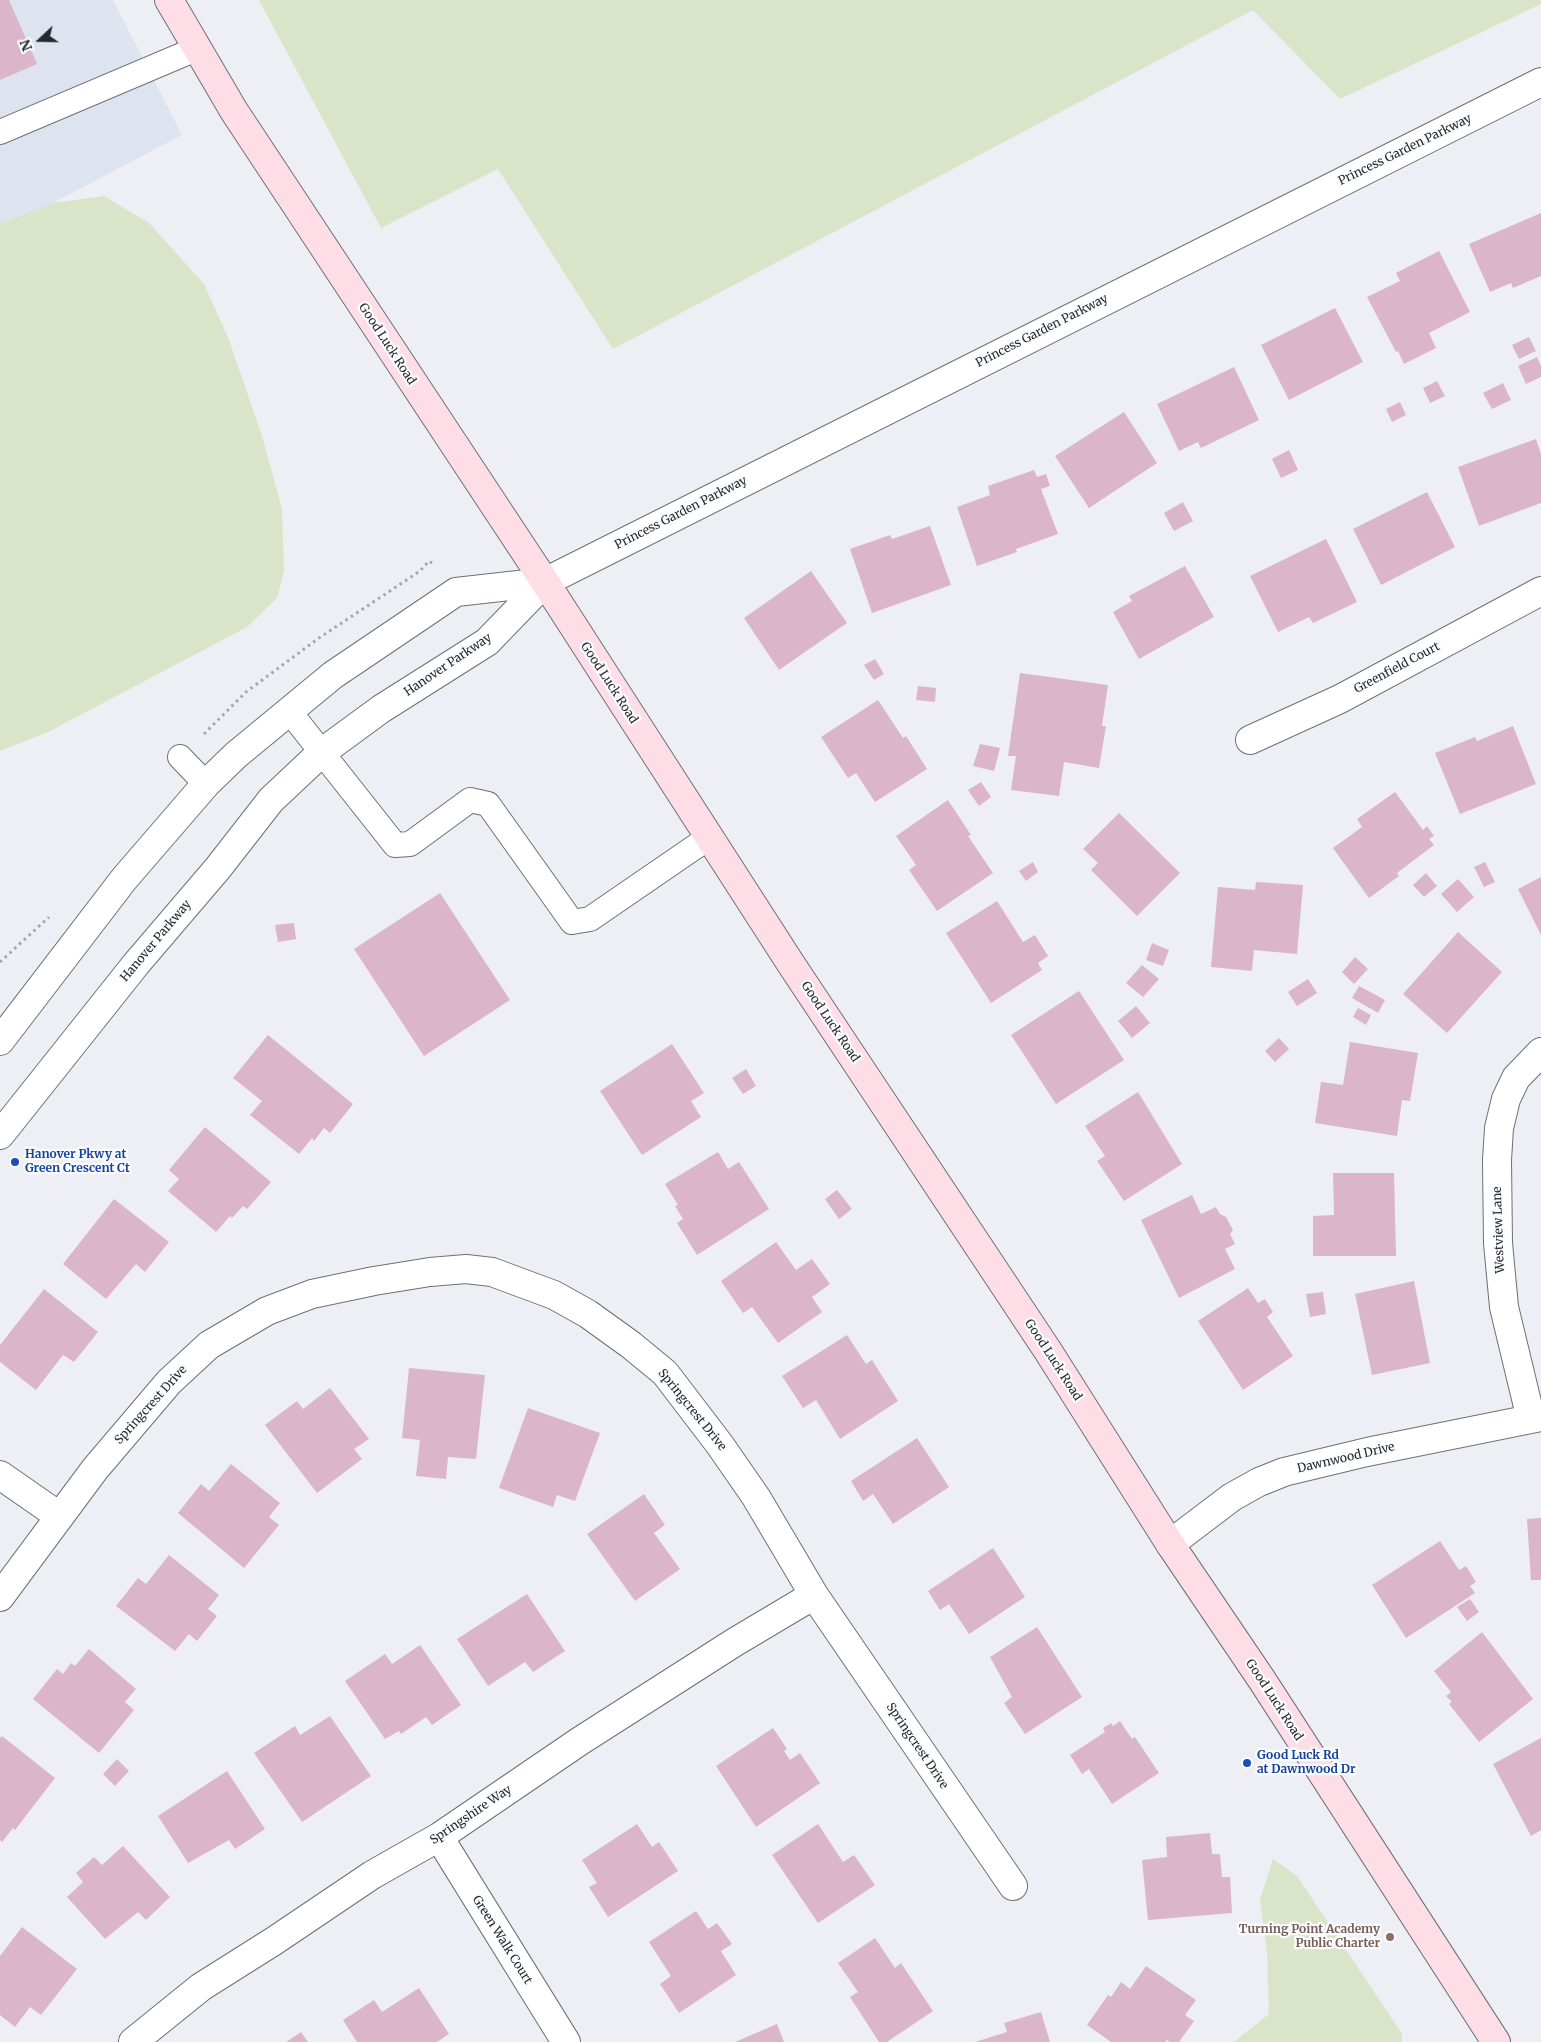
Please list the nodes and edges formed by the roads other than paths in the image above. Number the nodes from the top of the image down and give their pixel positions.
1 (169, 0) edge
2 (196, 49) junction
3 (1541, 82) edge
4 (0, 132) edge
5 (545, 582) junction
6 (1541, 590) edge
7 (289, 711) junction
8 (1250, 740) dead end
9 (321, 753) junction
10 (180, 757) dead end
11 (206, 784) junction
12 (708, 838) junction
13 (0, 1041) edge
14 (1541, 1052) edge
15 (0, 1135) edge
16 (1536, 1418) edge
17 (0, 1475) edge
18 (59, 1516) junction
19 (1170, 1544) junction
20 (814, 1595) junction
21 (0, 1597) edge
22 (439, 1837) junction
23 (1013, 1886) dead end
24 (133, 2042) edge
25 (566, 2042) edge
26 (1496, 2042) edge

1 - 2 main road, Good Luck Road
2 - 4 lane
2 - 5 main road, Good Luck Road
3 - 5 street, Princess Garden Parkway
5 - 7 street
5 - 9 street, Hanover Parkway
5 - 12 main road, Good Luck Road
6 - 8 street, Greenfield Court
7 - 9 lane
7 - 11 street
9 - 12 lane
9 - 15 street, Hanover Parkway
10 - 11 lane
11 - 13 street
12 - 19 main road, Good Luck Road
14 - 16 street, Westview Lane
16 - 19 street, Dawnwood Drive
17 - 18 street
18 - 20 street, Springcrest Drive
18 - 21 street, Springcrest Drive
19 - 26 main road, Good Luck Road
20 - 22 street, Springshire Way
20 - 23 street, Springcrest Drive
22 - 24 street, Springshire Way
22 - 25 street, Green Walk Court

